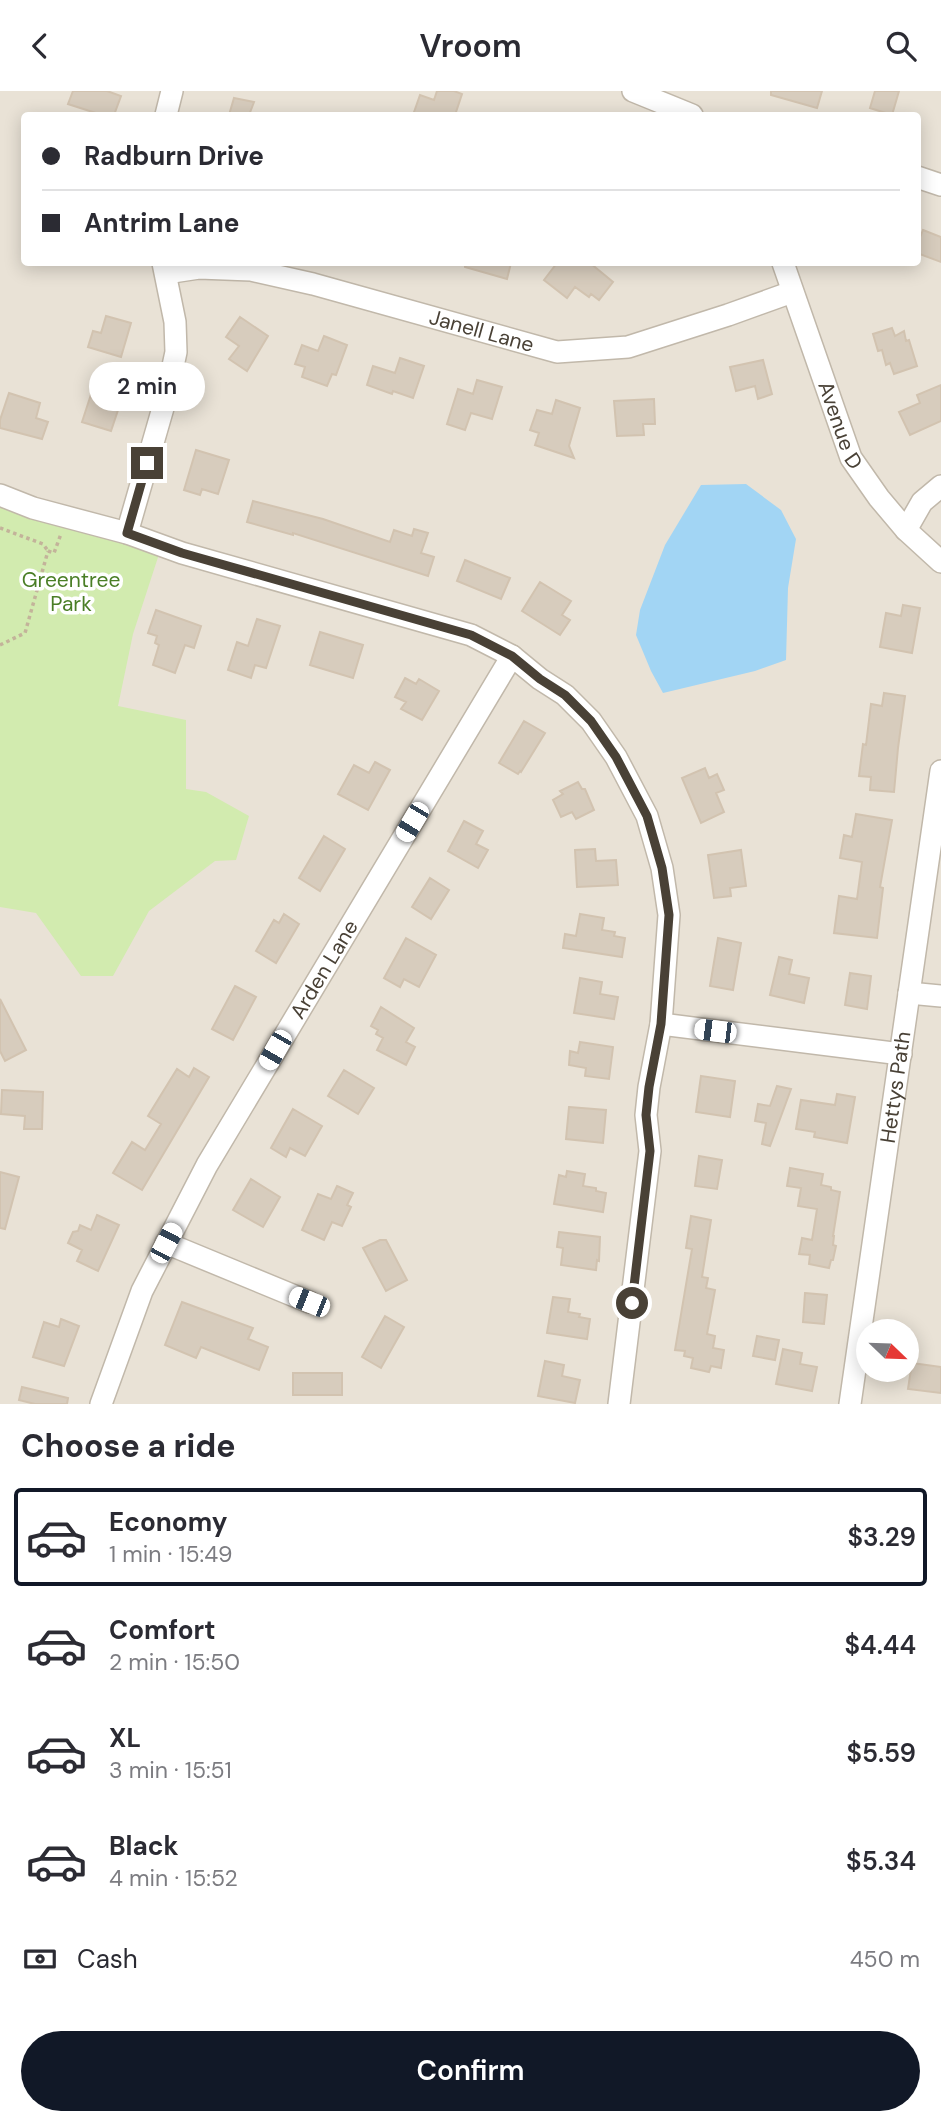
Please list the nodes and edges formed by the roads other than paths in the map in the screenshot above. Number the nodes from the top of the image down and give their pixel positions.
1 (172, 91) edge
2 (633, 91) edge
3 (167, 112) edge
4 (685, 112) edge
5 (921, 178) edge
6 (941, 185) edge
7 (784, 266) edge
8 (164, 267) edge
9 (792, 292) junction
10 (941, 486) edge
11 (0, 495) edge
12 (906, 530) junction
13 (127, 533) junction
14 (941, 562) edge
15 (512, 656) junction
16 (941, 771) edge
17 (909, 993) junction
18 (941, 996) edge
19 (661, 1024) junction
20 (901, 1054) junction
21 (166, 1243) junction
22 (309, 1302) dead end
23 (101, 1404) edge
24 (619, 1404) edge
25 (850, 1404) edge

1 - 3 street
2 - 4 street
5 - 6 street
7 - 9 street, Avenue D
8 - 9 street, Janell Lane
8 - 13 street
9 - 12 street, Avenue D
10 - 12 street
11 - 13 street
12 - 14 street, Avenue D
13 - 15 street
15 - 19 street
15 - 21 street, Arden Lane
16 - 17 street, Hettys Path
17 - 18 street
17 - 20 street, Hettys Path
19 - 20 street
19 - 24 street
20 - 25 street, Hettys Path
21 - 22 street
21 - 23 street, Arden Lane

